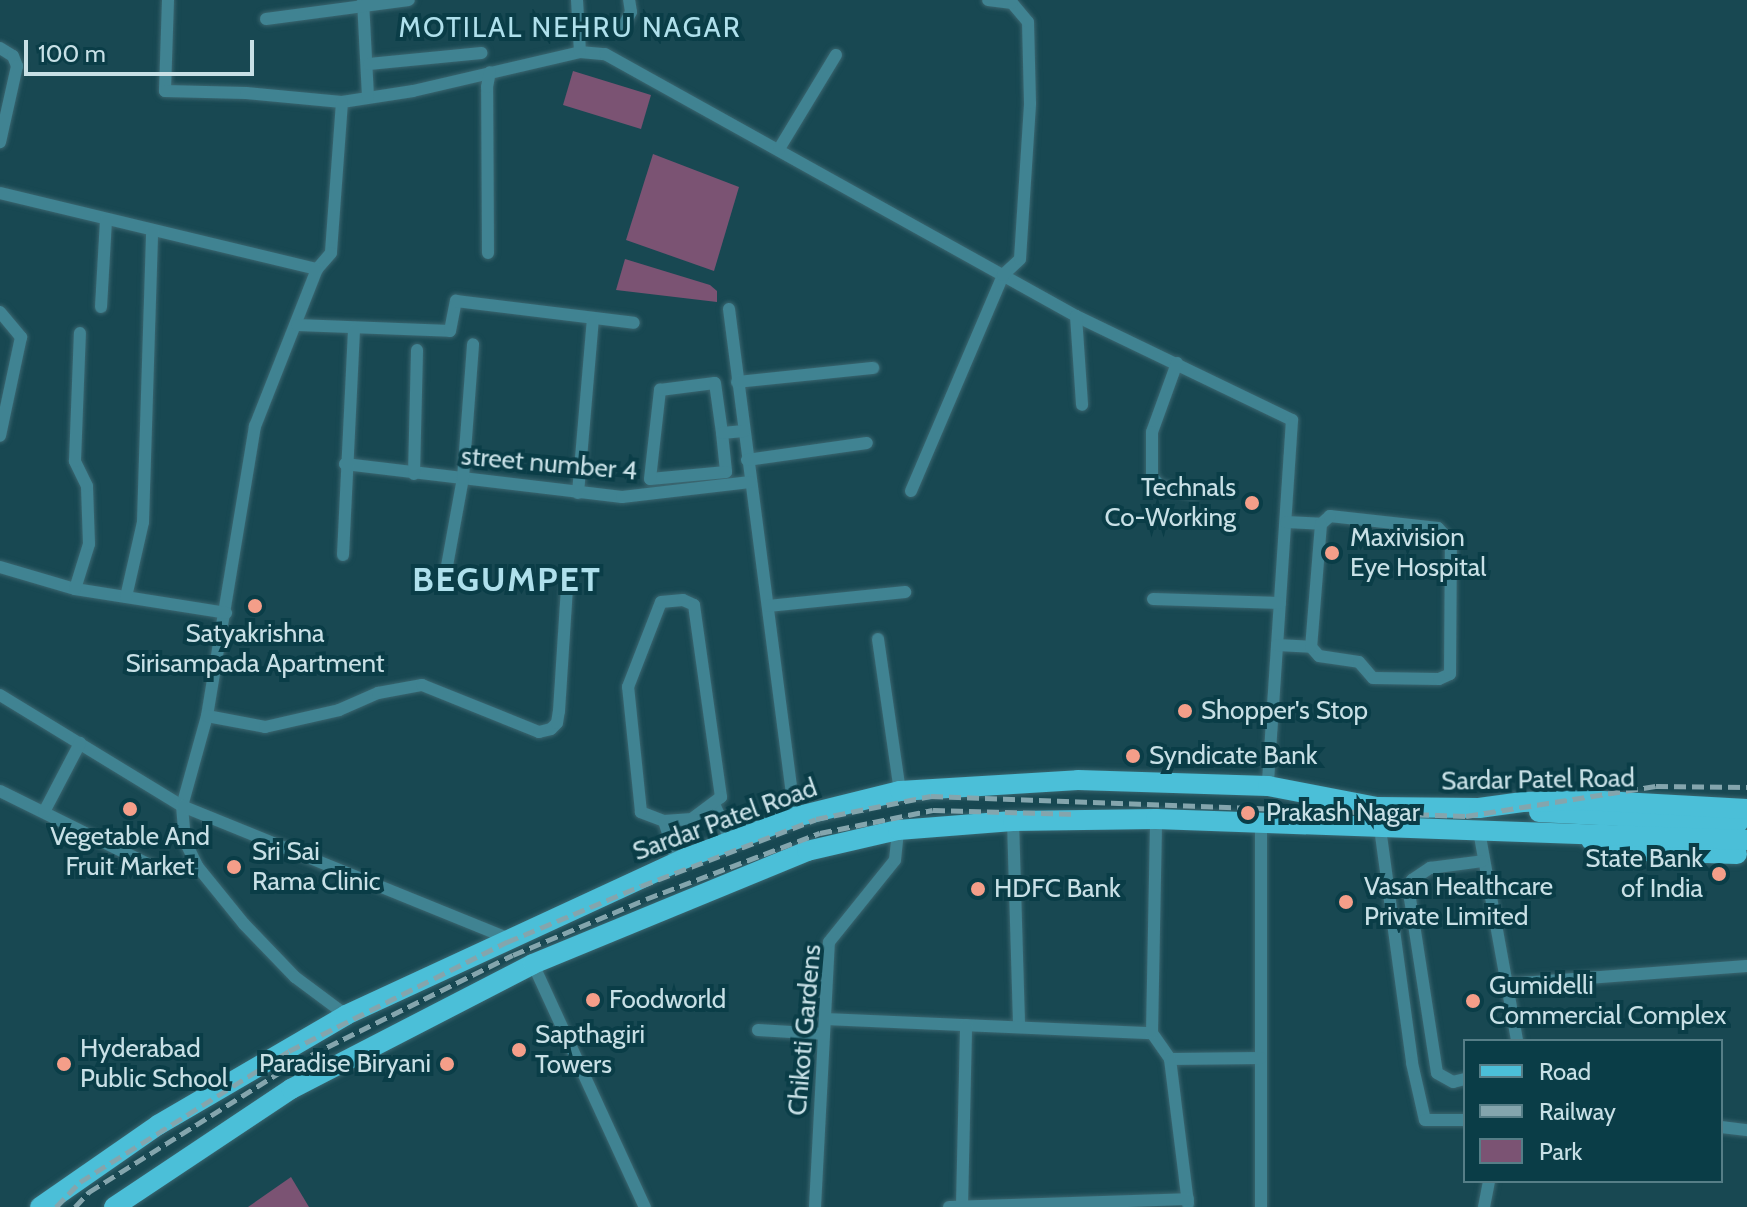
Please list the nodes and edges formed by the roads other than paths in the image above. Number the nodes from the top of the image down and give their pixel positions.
1 (168, 0) edge
2 (409, 0) edge
3 (577, 0) edge
4 (629, 0) edge
5 (988, 0) edge
6 (363, 3) edge
7 (266, 19) dead end
8 (623, 27) dead end
9 (0, 48) edge
10 (580, 52) junction
11 (481, 53) dead end
12 (836, 55) dead end
13 (369, 64) junction
14 (490, 72) junction
15 (368, 97) junction
16 (342, 102) junction
17 (0, 142) edge
18 (779, 149) junction
19 (0, 193) edge
20 (106, 219) junction
21 (152, 230) junction
22 (488, 253) dead end
23 (317, 269) junction
24 (1003, 275) junction
25 (101, 307) dead end
26 (729, 309) dead end
27 (0, 312) edge
28 (1076, 316) junction
29 (593, 319) junction
30 (634, 323) dead end
31 (297, 325) junction
32 (354, 329) junction
33 (80, 333) dead end
34 (473, 344) dead end
35 (417, 350) dead end
36 (1177, 363) junction
37 (873, 368) dead end
38 (737, 382) junction
39 (1082, 405) dead end
40 (744, 431) junction
41 (722, 433) junction
42 (0, 436) edge
43 (867, 443) dead end
44 (747, 460) junction
45 (345, 464) junction
46 (414, 474) junction
47 (463, 478) junction
48 (750, 482) junction
49 (911, 491) dead end
50 (578, 493) junction
51 (1193, 493) dead end
52 (1286, 522) junction
53 (1321, 524) junction
54 (343, 555) dead end
55 (447, 566) dead end
56 (0, 567) edge
57 (567, 586) dead end
58 (75, 589) junction
59 (905, 592) dead end
60 (126, 597) junction
61 (1153, 599) dead end
62 (1280, 603) junction
63 (768, 606) junction
64 (226, 613) junction
65 (878, 639) dead end
66 (1277, 645) junction
67 (1311, 647) junction
68 (0, 695) edge
69 (207, 716) junction
70 (80, 743) junction
71 (1268, 786) junction
72 (0, 791) edge
73 (900, 791) junction
74 (714, 804) junction
75 (182, 806) junction
76 (1479, 808) junction
77 (1747, 809) edge
78 (44, 812) junction
79 (795, 817) junction
80 (1156, 819) junction
81 (664, 821) junction
82 (1013, 821) junction
83 (1261, 821) junction
84 (1747, 823) edge
85 (1604, 826) junction
86 (1380, 828) junction
87 (898, 830) junction
88 (1479, 831) junction
89 (1580, 835) junction
90 (1747, 840) edge
91 (731, 841) junction
92 (1747, 854) edge
93 (1483, 861) junction
94 (677, 862) junction
95 (154, 867) dead end
96 (509, 939) junction
97 (533, 964) junction
98 (1747, 966) edge
99 (1507, 984) junction
100 (346, 1015) junction
101 (825, 1019) junction
102 (966, 1025) junction
103 (1019, 1025) junction
104 (758, 1030) dead end
105 (1152, 1033) junction
106 (824, 1034) junction
107 (1517, 1039) edge
108 (1261, 1058) junction
109 (1170, 1059) junction
110 (1463, 1080) edge
111 (1463, 1120) edge
112 (1723, 1127) edge
113 (1747, 1130) edge
114 (1489, 1183) edge
115 (1188, 1203) edge
116 (962, 1206) edge
117 (982, 1206) edge
118 (40, 1207) edge
119 (114, 1207) edge
120 (645, 1207) edge
121 (815, 1207) edge
122 (949, 1207) edge
123 (1261, 1207) edge
124 (1484, 1207) edge

1 - 16 street
2 - 6 street
3 - 10 street
4 - 8 street
5 - 24 street
6 - 7 street
6 - 13 street
9 - 17 street
10 - 14 street
10 - 18 street
11 - 13 street
12 - 18 street
13 - 15 street
14 - 15 street
14 - 22 street
15 - 16 street
16 - 23 street
18 - 24 street
19 - 20 street
20 - 21 street
20 - 25 street
21 - 23 street
21 - 60 street
23 - 31 street
24 - 28 street
24 - 49 street
26 - 38 street
27 - 42 street
28 - 36 street
28 - 39 street
29 - 30 street
29 - 32 street
29 - 50 street
31 - 32 street
31 - 64 street
32 - 45 street
33 - 58 street
34 - 47 street
35 - 46 street
36 - 51 street
36 - 52 street
37 - 38 street
38 - 40 street
40 - 41 street
40 - 44 street
41 - 41 street
43 - 44 street
44 - 48 street
45 - 46 street, street number 4
45 - 54 street
46 - 47 street, street number 4
47 - 50 street, street number 4
47 - 55 street
48 - 50 street, street number 4
48 - 63 street
52 - 53 street
52 - 62 street
53 - 67 street
53 - 67 street
56 - 58 street
57 - 69 street
58 - 60 street
59 - 63 street
60 - 64 street
61 - 62 street
62 - 66 street
63 - 79 street
64 - 69 street
65 - 73 street
66 - 67 street
66 - 71 street
68 - 70 street
69 - 75 street
70 - 75 street
70 - 78 street
71 - 73 main road, Sardar Patel Road
71 - 76 main road, Sardar Patel Road
72 - 78 street
73 - 79 main road, Sardar Patel Road
74 - 81 street
74 - 81 street
74 - 91 street
75 - 96 street
75 - 100 street
76 - 77 main road, Sardar Patel Road
76 - 85 main road
78 - 95 street
79 - 91 main road, Sardar Patel Road
80 - 82 main road, Sardar Patel Road
80 - 83 main road, Sardar Patel Road
80 - 105 street
81 - 94 street
82 - 87 main road, Sardar Patel Road
82 - 103 street
83 - 86 main road, Sardar Patel Road
83 - 108 street
84 - 85 main road
85 - 89 main road
85 - 90 main road
86 - 88 main road, Sardar Patel Road
86 - 111 street
87 - 97 main road, Sardar Patel Road
87 - 101 street, Chikoti Gardens
88 - 89 main road, Sardar Patel Road
88 - 93 street
89 - 92 main road, Sardar Patel Road
91 - 94 main road, Sardar Patel Road
93 - 99 street
93 - 110 street
94 - 96 main road, Sardar Patel Road
96 - 100 main road, Sardar Patel Road
97 - 119 main road, Sardar Patel Road
97 - 120 street
98 - 99 street
99 - 107 street
100 - 118 main road, Sardar Patel Road
101 - 102 street
101 - 106 street, Chikoti Gardens
102 - 103 street
102 - 116 street
103 - 105 street
104 - 106 street
105 - 109 street
106 - 121 street, Chikoti Gardens
108 - 109 street
108 - 123 street
109 - 115 street
112 - 113 street
114 - 124 street
115 - 117 street
116 - 117 street
116 - 122 street

